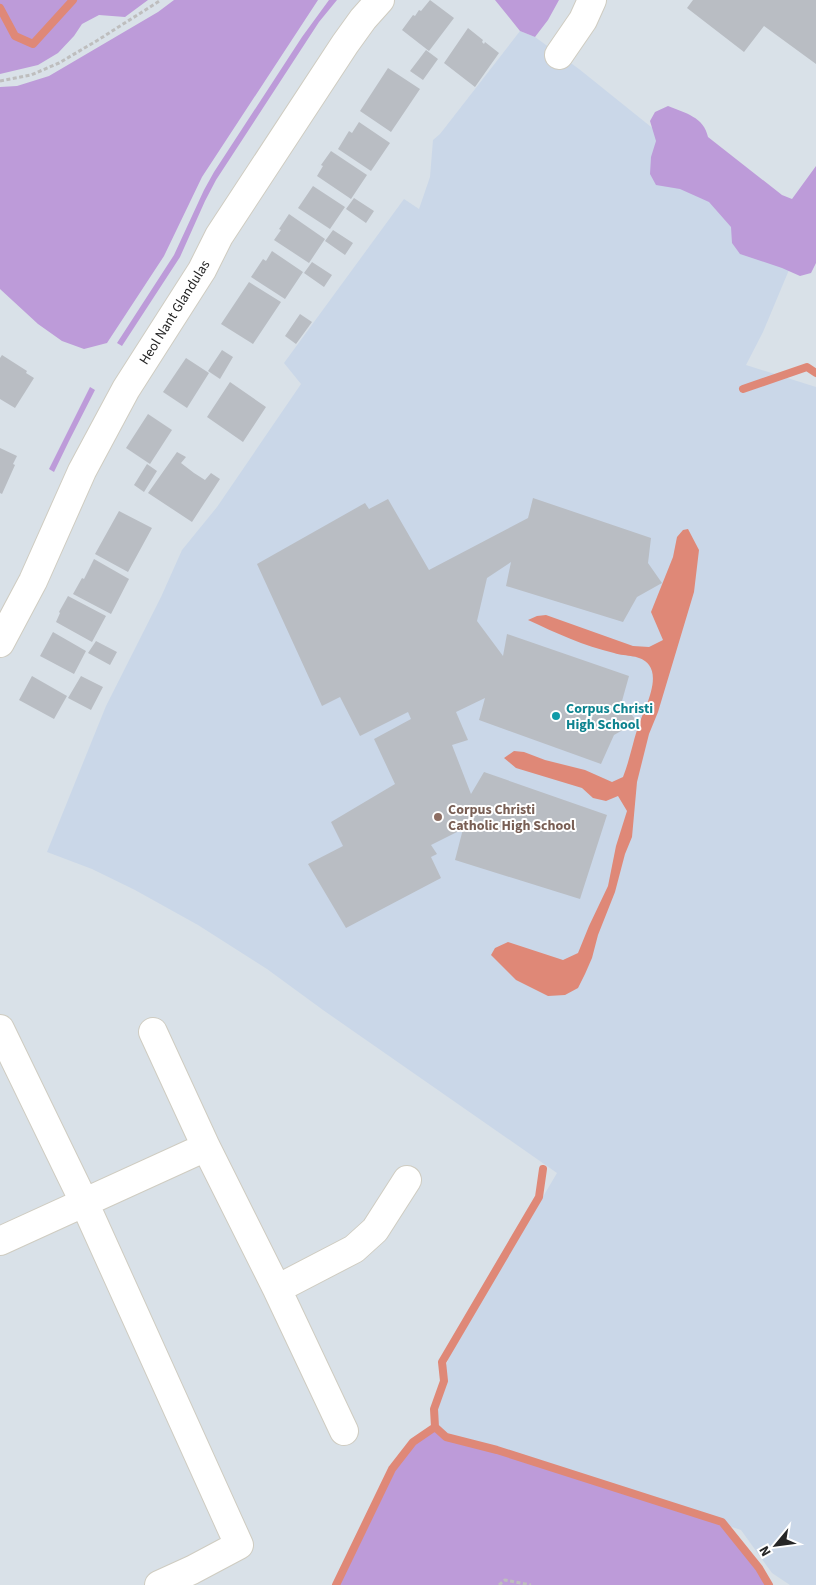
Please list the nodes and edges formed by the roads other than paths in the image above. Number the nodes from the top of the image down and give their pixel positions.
1 (380, 0) edge
2 (592, 0) edge
3 (559, 55) dead end
4 (0, 643) edge
5 (0, 1029) edge
6 (153, 1032) dead end
7 (206, 1147) junction
8 (406, 1180) dead end
9 (84, 1202) junction
10 (0, 1241) edge
11 (277, 1289) junction
12 (344, 1431) dead end
13 (159, 1585) edge

1 - 4 street, Heol Nant Glandulas
2 - 3 street
5 - 9 street
6 - 7 street
7 - 9 street
7 - 11 street
8 - 11 street
9 - 10 street
9 - 13 street
11 - 12 street

